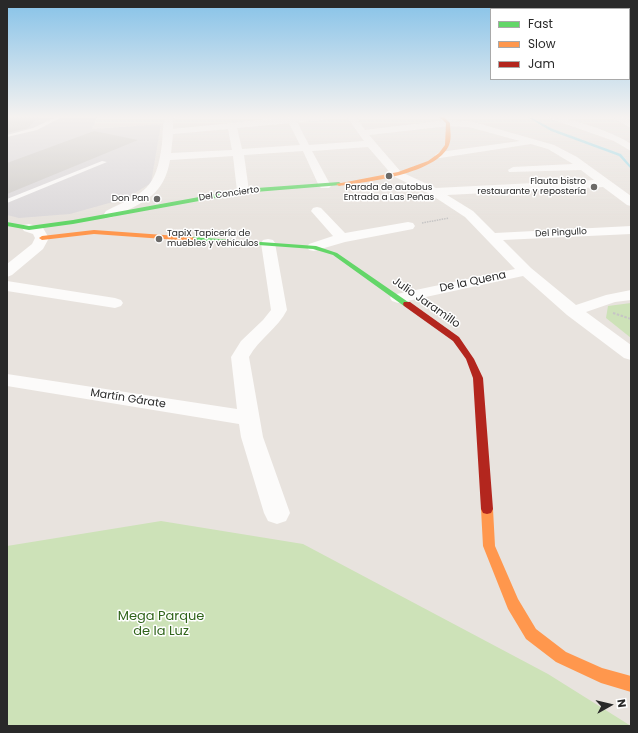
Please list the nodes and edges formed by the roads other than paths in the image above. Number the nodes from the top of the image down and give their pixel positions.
1 (165, 151) edge
2 (252, 151) edge
3 (309, 151) edge
4 (377, 151) edge
5 (442, 151) edge
6 (468, 151) edge
7 (559, 151) edge
8 (238, 152) junction
9 (440, 155) junction
10 (164, 157) junction
11 (104, 162) dead end
12 (584, 167) junction
13 (513, 170) dead end
14 (397, 174) junction
15 (606, 184) junction
16 (326, 186) junction
17 (243, 191) junction
18 (434, 192) junction
19 (7, 201) edge
20 (631, 202) edge
21 (317, 211) dead end
22 (110, 214) junction
23 (7, 224) edge
24 (408, 226) road end
25 (29, 228) junction
26 (631, 230) edge
27 (492, 237) junction
28 (42, 238) junction
29 (342, 238) junction
30 (268, 244) junction
31 (314, 247) junction
32 (7, 272) edge
33 (526, 272) junction
34 (7, 286) edge
35 (631, 295) edge
36 (398, 298) junction
37 (115, 303) dead end
38 (573, 310) junction
39 (631, 354) edge
40 (7, 380) edge
41 (250, 418) junction
42 (277, 513) dead end
43 (631, 684) edge

1 - 10 street
2 - 8 street
3 - 16 street
4 - 14 street
5 - 9 street
6 - 9 street
7 - 12 street
8 - 10 street
8 - 17 street
9 - 14 street, Del Concierto
10 - 22 street
11 - 19 lane
12 - 13 street
12 - 15 street
14 - 16 street, Del Concierto
14 - 18 street
15 - 18 street
15 - 20 street
16 - 17 street, Del Concierto
17 - 22 street, Del Concierto
18 - 27 street
21 - 29 street
22 - 25 street, Del Concierto
23 - 25 street, Del Concierto
24 - 29 street
25 - 28 street
26 - 27 street, Del Pingullo
27 - 33 street
28 - 30 street, Julio Jaramillo
28 - 32 street
29 - 31 street
30 - 31 street, Julio Jaramillo
30 - 41 street
31 - 36 street, Julio Jaramillo
33 - 36 street, De la Quena
33 - 38 street
34 - 37 street
35 - 38 street
36 - 43 street, Julio Jaramillo
38 - 39 street
40 - 41 street, Martín Gárate
41 - 42 street

